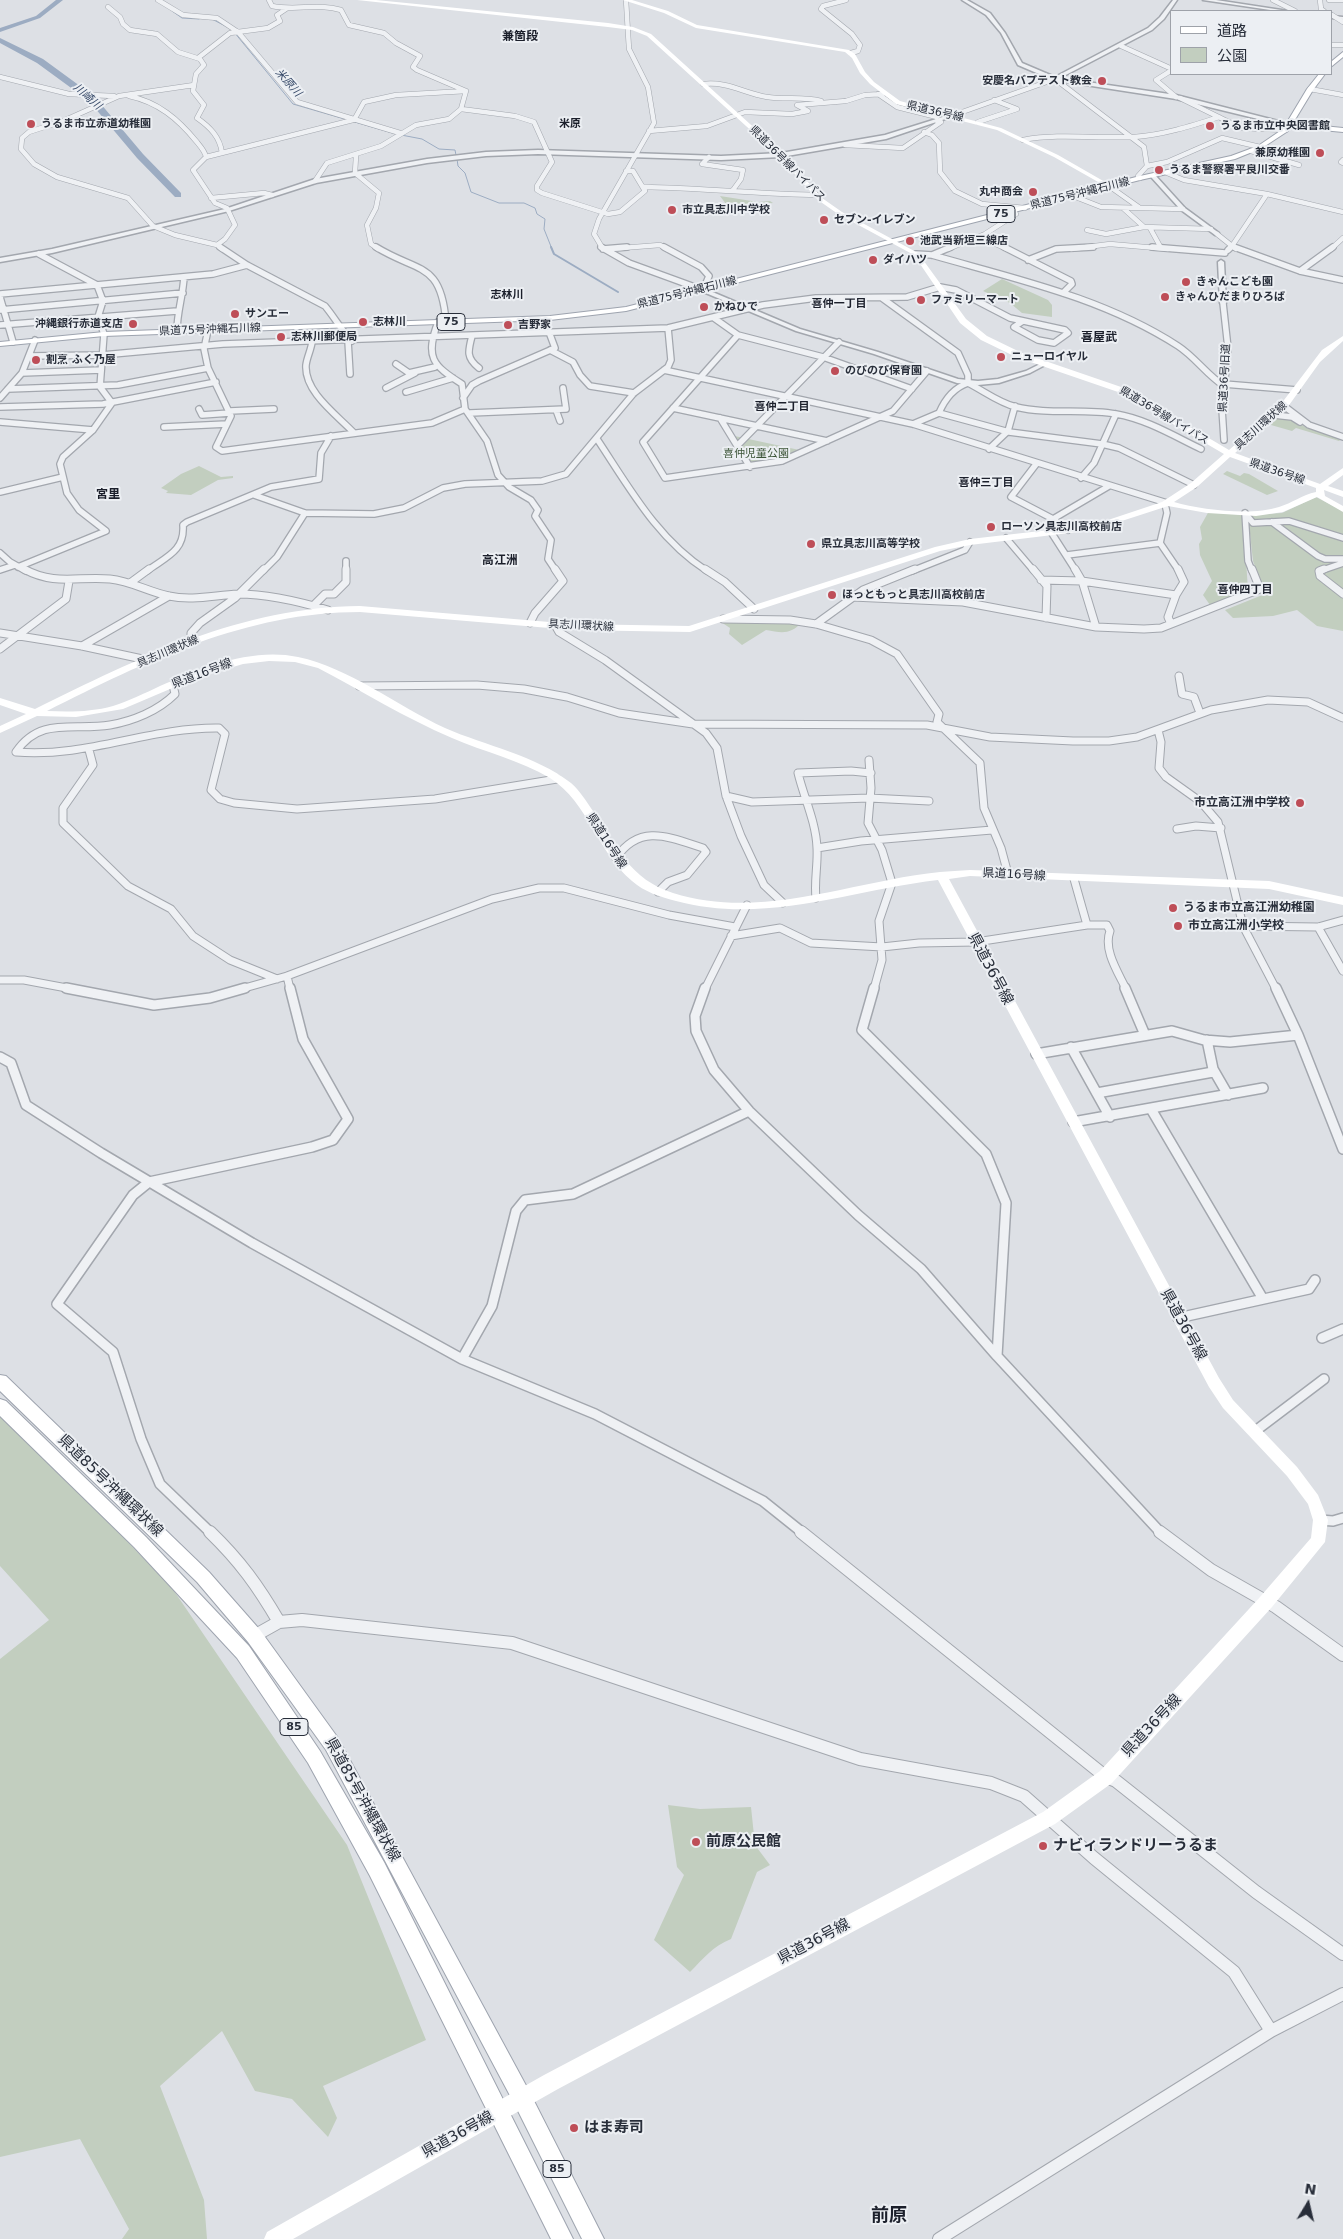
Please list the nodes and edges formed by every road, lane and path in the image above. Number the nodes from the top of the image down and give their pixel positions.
1 (158, 0) edge
2 (269, 0) edge
3 (360, 0) edge
4 (626, 0) edge
5 (846, 0) edge
6 (964, 0) edge
7 (1175, 0) edge
8 (1205, 0) edge
9 (1274, 0) edge
10 (1329, 0) edge
11 (1343, 0) edge
12 (108, 8) dead end
13 (286, 9) junction
14 (1279, 10) edge
15 (1293, 10) edge
16 (1333, 16) edge
17 (1343, 18) edge
18 (1343, 22) edge
19 (626, 28) junction
20 (238, 32) junction
21 (1121, 46) junction
22 (851, 53) junction
23 (1343, 54) edge
24 (198, 58) junction
25 (1333, 63) edge
26 (1170, 69) edge
27 (1170, 71) edge
28 (1321, 75) edge
29 (0, 78) edge
30 (1055, 79) junction
31 (704, 84) junction
32 (194, 85) junction
33 (1310, 89) junction
34 (466, 91) junction
35 (880, 94) junction
36 (1343, 95) edge
37 (119, 96) junction
38 (1178, 97) junction
39 (994, 100) junction
40 (826, 102) junction
41 (461, 109) junction
42 (926, 111) junction
43 (737, 115) junction
44 (920, 115) junction
45 (951, 116) junction
46 (1219, 117) junction
47 (937, 119) junction
48 (352, 120) junction
49 (978, 122) junction
50 (1289, 127) junction
51 (1241, 128) junction
52 (1343, 130) edge
53 (649, 132) junction
54 (924, 132) junction
55 (399, 134) junction
56 (1133, 137) junction
57 (1023, 140) junction
58 (1239, 142) junction
59 (845, 145) junction
60 (1260, 147) junction
61 (1252, 151) junction
62 (548, 152) junction
63 (222, 153) junction
64 (636, 155) junction
65 (356, 156) junction
66 (781, 156) junction
67 (206, 157) junction
68 (709, 157) junction
69 (1299, 165) dead end
70 (1148, 166) junction
71 (626, 171) junction
72 (1167, 173) junction
73 (355, 174) junction
74 (1154, 176) junction
75 (1140, 178) junction
76 (315, 181) junction
77 (1109, 186) junction
78 (644, 187) junction
79 (733, 190) junction
80 (1267, 194) junction
81 (272, 195) junction
82 (816, 195) junction
83 (1072, 196) junction
84 (211, 198) junction
85 (1025, 208) junction
86 (1123, 208) junction
87 (1140, 208) junction
88 (1183, 209) junction
89 (227, 210) junction
90 (1014, 211) junction
91 (1343, 212) edge
92 (602, 214) junction
93 (153, 226) junction
94 (1144, 227) junction
95 (1150, 228) junction
96 (1211, 229) junction
97 (1087, 230) dead end
98 (1217, 234) joint
99 (1343, 238) edge
100 (971, 240) junction
101 (893, 241) junction
102 (217, 245) junction
103 (1232, 246) junction
104 (1161, 248) junction
105 (603, 249) junction
106 (1225, 253) junction
107 (39, 254) junction
108 (916, 254) junction
109 (932, 255) junction
110 (0, 260) edge
111 (1028, 260) junction
112 (1221, 262) joint
113 (247, 265) junction
114 (1300, 271) junction
115 (184, 277) junction
116 (1343, 280) edge
117 (97, 285) junction
118 (940, 287) junction
119 (703, 290) junction
120 (1063, 293) junction
121 (183, 294) junction
122 (0, 295) edge
123 (882, 298) junction
124 (103, 301) junction
125 (1223, 303) joint
126 (748, 309) junction
127 (2, 310) edge
128 (177, 311) junction
129 (98, 317) junction
130 (714, 318) junction
131 (1023, 321) junction
132 (442, 322) junction
133 (3, 325) edge
134 (337, 325) junction
135 (668, 328) junction
136 (208, 330) junction
137 (177, 331) junction
138 (549, 332) junction
139 (104, 334) junction
140 (738, 335) junction
141 (472, 336) junction
142 (431, 338) junction
143 (1343, 338) edge
144 (35, 340) junction
145 (350, 341) junction
146 (13, 342) junction
147 (312, 342) junction
148 (839, 342) junction
149 (0, 344) edge
150 (206, 346) junction
151 (550, 350) junction
152 (102, 355) junction
153 (29, 356) junction
154 (823, 357) junction
155 (396, 364) dead end
156 (1044, 364) junction
157 (435, 367) junction
158 (208, 368) junction
159 (479, 368) dead end
160 (101, 370) junction
161 (664, 370) junction
162 (927, 372) junction
163 (22, 373) junction
164 (416, 373) junction
165 (350, 374) dead end
166 (453, 378) junction
167 (702, 378) junction
168 (216, 382) junction
169 (968, 383) junction
170 (1224, 385) junction
171 (100, 387) junction
172 (386, 388) dead end
173 (563, 388) dead end
174 (8, 389) junction
175 (912, 389) junction
176 (1297, 390) junction
177 (406, 392) dead end
178 (634, 393) junction
179 (787, 395) junction
180 (0, 398) edge
181 (463, 398) junction
182 (112, 402) junction
183 (1015, 406) junction
184 (1284, 406) junction
185 (0, 407) edge
186 (673, 408) junction
187 (199, 409) dead end
188 (274, 409) dead end
189 (465, 409) junction
190 (556, 410) junction
191 (230, 412) junction
192 (470, 413) junction
193 (939, 413) junction
194 (1116, 414) junction
195 (1274, 415) junction
196 (883, 416) junction
197 (720, 418) junction
198 (560, 421) dead end
199 (0, 422) edge
200 (227, 424) junction
201 (913, 424) junction
202 (757, 425) junction
203 (164, 427) dead end
204 (1316, 428) junction
205 (93, 430) junction
206 (1009, 432) junction
207 (354, 433) junction
208 (331, 436) junction
209 (1343, 437) edge
210 (597, 439) junction
211 (1224, 440) dead end
212 (827, 441) junction
213 (1102, 444) junction
214 (737, 446) junction
215 (989, 449) junction
216 (1201, 449) dead end
217 (1229, 454) junction
218 (1037, 463) junction
219 (750, 468) junction
220 (1343, 472) edge
221 (63, 477) junction
222 (1081, 478) junction
223 (506, 484) junction
224 (1194, 485) junction
225 (1109, 486) junction
226 (1320, 490) junction
227 (0, 492) edge
228 (1343, 494) edge
229 (254, 495) junction
230 (1166, 504) junction
231 (1343, 509) edge
232 (305, 513) junction
233 (1245, 513) junction
234 (1053, 519) junction
235 (1272, 522) junction
236 (1068, 530) junction
237 (1051, 532) junction
238 (1006, 538) junction
239 (1343, 538) edge
240 (970, 542) junction
241 (1160, 543) junction
242 (0, 553) edge
243 (1067, 555) junction
244 (1343, 559) edge
245 (346, 561) dead end
246 (1343, 563) edge
247 (17, 566) junction
248 (0, 570) edge
249 (1041, 580) junction
250 (69, 581) junction
251 (1082, 581) junction
252 (130, 583) junction
253 (239, 594) junction
254 (1343, 594) edge
255 (1176, 595) junction
256 (170, 596) junction
257 (852, 597) junction
258 (314, 605) junction
259 (754, 609) junction
260 (328, 610) junction
261 (1046, 618) junction
262 (723, 619) junction
263 (530, 623) junction
264 (816, 624) junction
265 (1171, 624) junction
266 (555, 625) junction
267 (1096, 627) junction
268 (0, 633) edge
269 (17, 637) junction
270 (191, 641) junction
271 (82, 646) junction
272 (0, 649) edge
273 (147, 660) junction
274 (1179, 676) dead end
275 (173, 685) junction
276 (359, 686) junction
277 (2, 703) edge
278 (38, 712) junction
279 (1200, 713) junction
280 (1343, 718) edge
281 (693, 724) junction
282 (0, 730) edge
283 (1158, 730) junction
284 (948, 731) junction
285 (89, 750) junction
286 (869, 760) dead end
287 (871, 773) junction
288 (557, 779) junction
289 (726, 796) junction
290 (869, 798) junction
291 (805, 801) junction
292 (929, 801) dead end
293 (1221, 828) junction
294 (992, 830) junction
295 (1178, 830) dead end
296 (876, 838) junction
297 (818, 848) junction
298 (616, 858) junction
299 (1008, 874) junction
300 (941, 875) junction
301 (1074, 879) junction
302 (892, 883) junction
303 (1233, 884) junction
304 (658, 892) junction
305 (816, 898) junction
306 (1343, 901) edge
307 (782, 903) junction
308 (747, 905) junction
309 (1343, 920) edge
310 (1087, 925) junction
311 (1243, 926) junction
312 (736, 927) junction
313 (1318, 927) junction
314 (732, 936) junction
315 (976, 942) junction
316 (882, 947) junction
317 (1339, 954) edge
318 (1343, 971) edge
319 (287, 976) junction
320 (277, 979) junction
321 (0, 980) edge
322 (1298, 1034) junction
323 (1145, 1035) junction
324 (1207, 1040) junction
325 (1071, 1047) junction
326 (1036, 1054) junction
327 (0, 1057) edge
328 (1213, 1072) junction
329 (1263, 1088) dead end
330 (1096, 1093) junction
331 (1228, 1095) junction
332 (1151, 1109) junction
333 (749, 1111) junction
334 (1110, 1117) junction
335 (1073, 1122) junction
336 (1343, 1149) edge
337 (149, 1182) junction
338 (1315, 1280) dead end
339 (1263, 1299) junction
340 (1178, 1318) junction
341 (1343, 1329) edge
342 (1322, 1338) dead end
343 (997, 1356) junction
344 (462, 1358) junction
345 (1324, 1379) dead end
346 (0, 1381) edge
347 (0, 1406) edge
348 (1254, 1432) junction
349 (1343, 1518) edge
350 (1320, 1520) junction
351 (1266, 1602) junction
352 (279, 1622) junction
353 (254, 1636) junction
354 (1343, 1655) edge
355 (1106, 1776) junction
356 (1049, 1818) junction
357 (1343, 1954) edge
358 (1343, 1994) edge
359 (1271, 2031) junction
360 (522, 2098) junction
361 (500, 2112) junction
362 (274, 2239) edge
363 (562, 2239) edge
364 (593, 2239) edge
365 (939, 2239) edge

1 - 20 street
2 - 13 street
3 - 19 main road, 県道36号線バイパス
4 - 19 street
4 - 22 main road
5 - 22 street
6 - 30 street
7 - 21 street
8 - 14 street
9 - 15 street
10 - 11 street
12 - 24 street
13 - 20 street
13 - 34 street
16 - 17 street
16 - 18 street
19 - 31 main road, 県道36号線バイパス
19 - 53 street
20 - 24 street
20 - 48 street
21 - 26 street
21 - 30 street
22 - 35 main road, 県道36号線
23 - 25 main road
24 - 32 street
27 - 38 street
28 - 33 main road, 県道75号沖縄石川線 / 75
29 - 37 street
30 - 38 street
30 - 39 street
30 - 56 street
31 - 40 street
31 - 43 main road, 県道36号線バイパス
32 - 37 street
32 - 63 street
33 - 36 street
33 - 50 main road, 県道75号沖縄石川線 / 75
34 - 41 street
34 - 48 street
35 - 40 street
35 - 42 main road, 県道36号線
35 - 44 street
37 - 67 street
37 - 93 street
38 - 46 street
38 - 50 street
39 - 45 street
39 - 49 street
40 - 43 street
41 - 55 street
41 - 62 street
42 - 44 street
42 - 45 main road, 県道36号線
43 - 53 street
43 - 66 main road, 県道36号線バイパス
44 - 47 street
45 - 47 street
45 - 49 main road, 県道36号線
46 - 51 street
46 - 56 street
47 - 54 street
47 - 59 street
48 - 55 street
48 - 63 street
49 - 57 main road, 県道36号線
50 - 51 street
50 - 52 main road
50 - 60 main road, 県道75号沖縄石川線 / 75
51 - 58 street
53 - 64 street
54 - 59 street
54 - 85 street
55 - 65 street
56 - 57 street
56 - 70 street
57 - 77 main road, 県道36号線
58 - 60 street
58 - 70 street
59 - 66 street
60 - 61 main road, 県道75号沖縄石川線 / 75
61 - 69 street
61 - 72 main road, 県道75号沖縄石川線 / 75
62 - 64 street
62 - 73 street
62 - 92 street
63 - 67 street
64 - 68 street
64 - 71 street
65 - 73 street
65 - 76 street
66 - 68 street
66 - 82 main road, 県道36号線バイパス
67 - 84 street
68 - 79 street
70 - 75 street
71 - 78 street
71 - 92 street
72 - 74 main road, 県道75号沖縄石川線 / 75
72 - 80 street
73 - 76 street
73 - 132 street
74 - 75 main road, 県道75号沖縄石川線 / 75
74 - 88 street
75 - 77 main road, 県道75号沖縄石川線 / 75
76 - 81 street
77 - 83 main road, 県道75号沖縄石川線 / 75
77 - 87 street
78 - 79 street
78 - 92 street
79 - 82 street
80 - 91 street
80 - 103 street, 県道36号旧道
81 - 84 street
81 - 89 street
82 - 101 main road, 県道36号線バイパス
83 - 85 main road, 県道75号沖縄石川線 / 75
83 - 86 street
84 - 89 street
85 - 90 main road, 県道75号沖縄石川線 / 75
86 - 87 street
86 - 94 street
87 - 88 street
88 - 96 street
89 - 93 street
89 - 102 street
90 - 100 street
90 - 101 main road, 県道75号沖縄石川線 / 75
92 - 105 street
93 - 102 street
93 - 107 street
94 - 95 street
94 - 97 street
95 - 96 street
95 - 104 street
96 - 98 street
98 - 103 street
99 - 114 street
100 - 109 street
100 - 111 street
101 - 108 main road, 県道36号線バイパス
101 - 119 main road, 県道75号沖縄石川線 / 75
102 - 113 street
103 - 106 street, 県道36号旧道
103 - 114 street
104 - 106 street
104 - 111 street
105 - 119 street
105 - 119 street
106 - 112 street, 県道36号旧道
107 - 110 street
107 - 117 street
108 - 109 street
108 - 118 main road, 県道36号線バイパス
109 - 120 street
111 - 120 street
112 - 125 street, 県道36号旧道
113 - 115 street
113 - 134 street
114 - 116 street
115 - 117 street
115 - 121 street
117 - 122 street
117 - 124 street
118 - 123 street
118 - 131 street
118 - 156 main road, 県道36号線バイパス
119 - 126 street
119 - 132 main road, 県道75号沖縄石川線 / 75
120 - 170 street
121 - 124 street
121 - 128 street
122 - 127 street
123 - 126 street
123 - 169 street
124 - 127 street
124 - 129 street
125 - 170 street, 県道36号旧道
126 - 130 street
126 - 148 street
127 - 133 street
128 - 129 street
128 - 137 street
129 - 133 street
129 - 139 street
130 - 135 street
130 - 140 street
131 - 131 street
132 - 134 main road, 県道75号沖縄石川線 / 75
132 - 142 street
133 - 146 street
134 - 136 main road, 県道75号沖縄石川線 / 75
134 - 145 street
135 - 138 street
135 - 161 street
136 - 137 main road, 県道75号沖縄石川線 / 75
136 - 150 street
137 - 139 main road, 県道75号沖縄石川線 / 75
138 - 141 street
138 - 151 street
139 - 144 main road, 県道75号沖縄石川線 / 75
139 - 152 street
140 - 154 street
140 - 167 street
141 - 142 street
141 - 159 street
142 - 145 street
142 - 157 street
143 - 176 main road, 具志川環状線
144 - 146 main road, 県道75号沖縄石川線 / 75
144 - 153 street
145 - 147 street
145 - 165 street
146 - 149 main road, 県道75号沖縄石川線 / 75
147 - 150 street
147 - 207 street
148 - 154 street
148 - 162 street
150 - 152 street
150 - 158 street
151 - 178 street
151 - 181 street
152 - 153 street
152 - 160 street
153 - 163 street
154 - 175 street
154 - 179 street
155 - 164 street
156 - 169 street
156 - 217 main road, 県道36号線バイパス
157 - 164 street
157 - 166 street
158 - 168 street
158 - 171 street
160 - 163 street
160 - 171 street
161 - 167 street
161 - 178 street
162 - 169 street
162 - 175 street
163 - 174 street
164 - 172 street
166 - 177 street
166 - 181 street
167 - 179 street
167 - 186 street
168 - 182 street
168 - 191 street
169 - 183 street
169 - 193 street
170 - 176 street
170 - 211 street, 県道36号旧道
171 - 174 street
171 - 182 street
173 - 190 street
174 - 180 street
175 - 196 street
176 - 184 main road, 具志川環状線
178 - 210 street
179 - 196 street
179 - 202 street
181 - 189 street
182 - 185 street
182 - 205 street
183 - 194 street
183 - 206 street
184 - 195 main road, 具志川環状線
184 - 204 street
186 - 197 street
186 - 219 street
187 - 191 street
188 - 191 street
189 - 192 street
189 - 207 street
190 - 192 street
190 - 198 street
191 - 200 street
192 - 223 street
193 - 201 street
193 - 206 street
194 - 213 street
194 - 216 street
195 - 204 street
195 - 217 main road, 具志川環状線
196 - 201 street
196 - 212 street
197 - 202 street
197 - 214 street
199 - 205 street
200 - 203 street
200 - 208 street
201 - 215 street
202 - 212 street
202 - 214 street
204 - 209 street
205 - 221 street
206 - 213 street
206 - 215 street
207 - 208 street
208 - 229 street
210 - 223 street
210 - 259 street
212 - 219 street
213 - 222 street
213 - 224 street
214 - 219 street
215 - 218 street
217 - 224 main road, 具志川環状線
217 - 226 main road, 県道36号線
218 - 222 street
218 - 234 street
220 - 226 main road, 具志川環状線
221 - 227 street
221 - 247 street
222 - 225 street
223 - 232 street
223 - 263 street
224 - 230 main road, 具志川環状線
225 - 230 street
225 - 234 street
226 - 228 main road
226 - 231 main road, 県道36号線
226 - 233 main road, 具志川環状線
229 - 232 street
229 - 252 street
230 - 233 main road, 具志川環状線
230 - 236 main road, 具志川環状線
230 - 241 street
232 - 253 street
233 - 235 street
233 - 265 street
234 - 236 street
235 - 239 street
235 - 244 street
236 - 237 main road, 具志川環状線
237 - 238 main road, 具志川環状線
237 - 243 street
238 - 240 main road, 具志川環状線
238 - 249 street
240 - 257 street
240 - 259 main road, 具志川環状線
241 - 243 street
241 - 255 street
242 - 247 street
243 - 251 street
245 - 258 street
246 - 254 street
247 - 248 street
247 - 250 street
249 - 251 street
249 - 261 street
250 - 252 street
250 - 269 street
251 - 255 street
251 - 267 street
252 - 256 street
253 - 256 street
253 - 258 street
253 - 270 street
255 - 265 street
256 - 271 street
257 - 261 street
257 - 264 street
258 - 260 street
259 - 262 main road, 具志川環状線
260 - 263 main road, 具志川環状線
260 - 270 main road, 具志川環状線
261 - 267 street
262 - 264 street
262 - 266 main road, 具志川環状線
263 - 266 main road, 具志川環状線
264 - 284 street
265 - 267 street
266 - 281 street
268 - 269 street
269 - 271 street
269 - 272 street
270 - 273 main road, 具志川環状線
271 - 273 street
273 - 278 main road, 具志川環状線
274 - 279 street
275 - 276 main road, 県道16号線
275 - 278 main road, 県道16号線
275 - 285 street
276 - 281 street
276 - 288 main road, 県道16号線
277 - 278 main road, 県道16号線
278 - 282 main road, 具志川環状線
279 - 280 street
279 - 283 street
281 - 284 street
281 - 289 street
283 - 284 street
283 - 293 street
284 - 294 street
285 - 288 street
285 - 320 street
286 - 287 street
287 - 290 street
287 - 291 street
288 - 298 main road, 県道16号線
289 - 291 street
289 - 307 street
290 - 291 street
290 - 292 street
290 - 296 street
291 - 297 street
293 - 295 street
293 - 303 street
294 - 296 street
294 - 299 street
296 - 297 street
296 - 302 street
297 - 305 street
298 - 304 main road, 県道16号線
298 - 304 street
299 - 300 main road, 県道16号線
299 - 301 main road, 県道16号線
300 - 302 main road, 県道16号線
300 - 315 main road, 県道36号線
301 - 303 main road, 県道16号線
301 - 310 street
302 - 305 main road, 県道16号線
302 - 316 street
303 - 306 main road, 県道16号線
303 - 311 street
304 - 308 main road, 県道16号線
305 - 307 main road, 県道16号線
307 - 308 main road, 県道16号線
308 - 312 street
309 - 313 street
310 - 315 street
310 - 323 street
311 - 313 street
311 - 322 street
312 - 314 street
312 - 319 street
313 - 317 street
314 - 316 street
314 - 333 street
315 - 316 street
315 - 326 main road, 県道36号線
316 - 343 street
317 - 318 street
319 - 320 street
319 - 337 street
320 - 321 street
322 - 324 street
322 - 336 street
323 - 324 street
323 - 325 street
324 - 328 street
325 - 326 street
325 - 330 street
326 - 335 main road, 県道36号線
327 - 337 street
328 - 330 street
328 - 331 street
329 - 331 street
330 - 334 street
331 - 332 street
332 - 334 street
332 - 339 street
333 - 343 street
333 - 344 street
334 - 335 street
335 - 340 main road, 県道36号線
337 - 344 street
337 - 352 street
338 - 339 street
339 - 340 street
340 - 348 main road, 県道36号線
341 - 342 street
343 - 351 street
344 - 355 street
345 - 348 street
346 - 353 main road, 県道85号沖縄環状線 / 85
347 - 361 main road, 県道85号沖縄環状線 / 85
348 - 350 main road, 県道36号線
349 - 350 street
350 - 351 main road, 県道36号線
351 - 354 street
351 - 355 main road, 県道36号線
352 - 353 street
352 - 356 street
353 - 360 main road, 県道85号沖縄環状線 / 85
355 - 356 main road, 県道36号線
355 - 357 street
356 - 359 street
356 - 360 main road, 県道36号線
358 - 359 street
359 - 365 street
360 - 361 main road, 県道36号線
360 - 364 main road, 県道85号沖縄環状線 / 85
361 - 362 main road, 県道36号線
361 - 363 main road, 県道85号沖縄環状線 / 85

